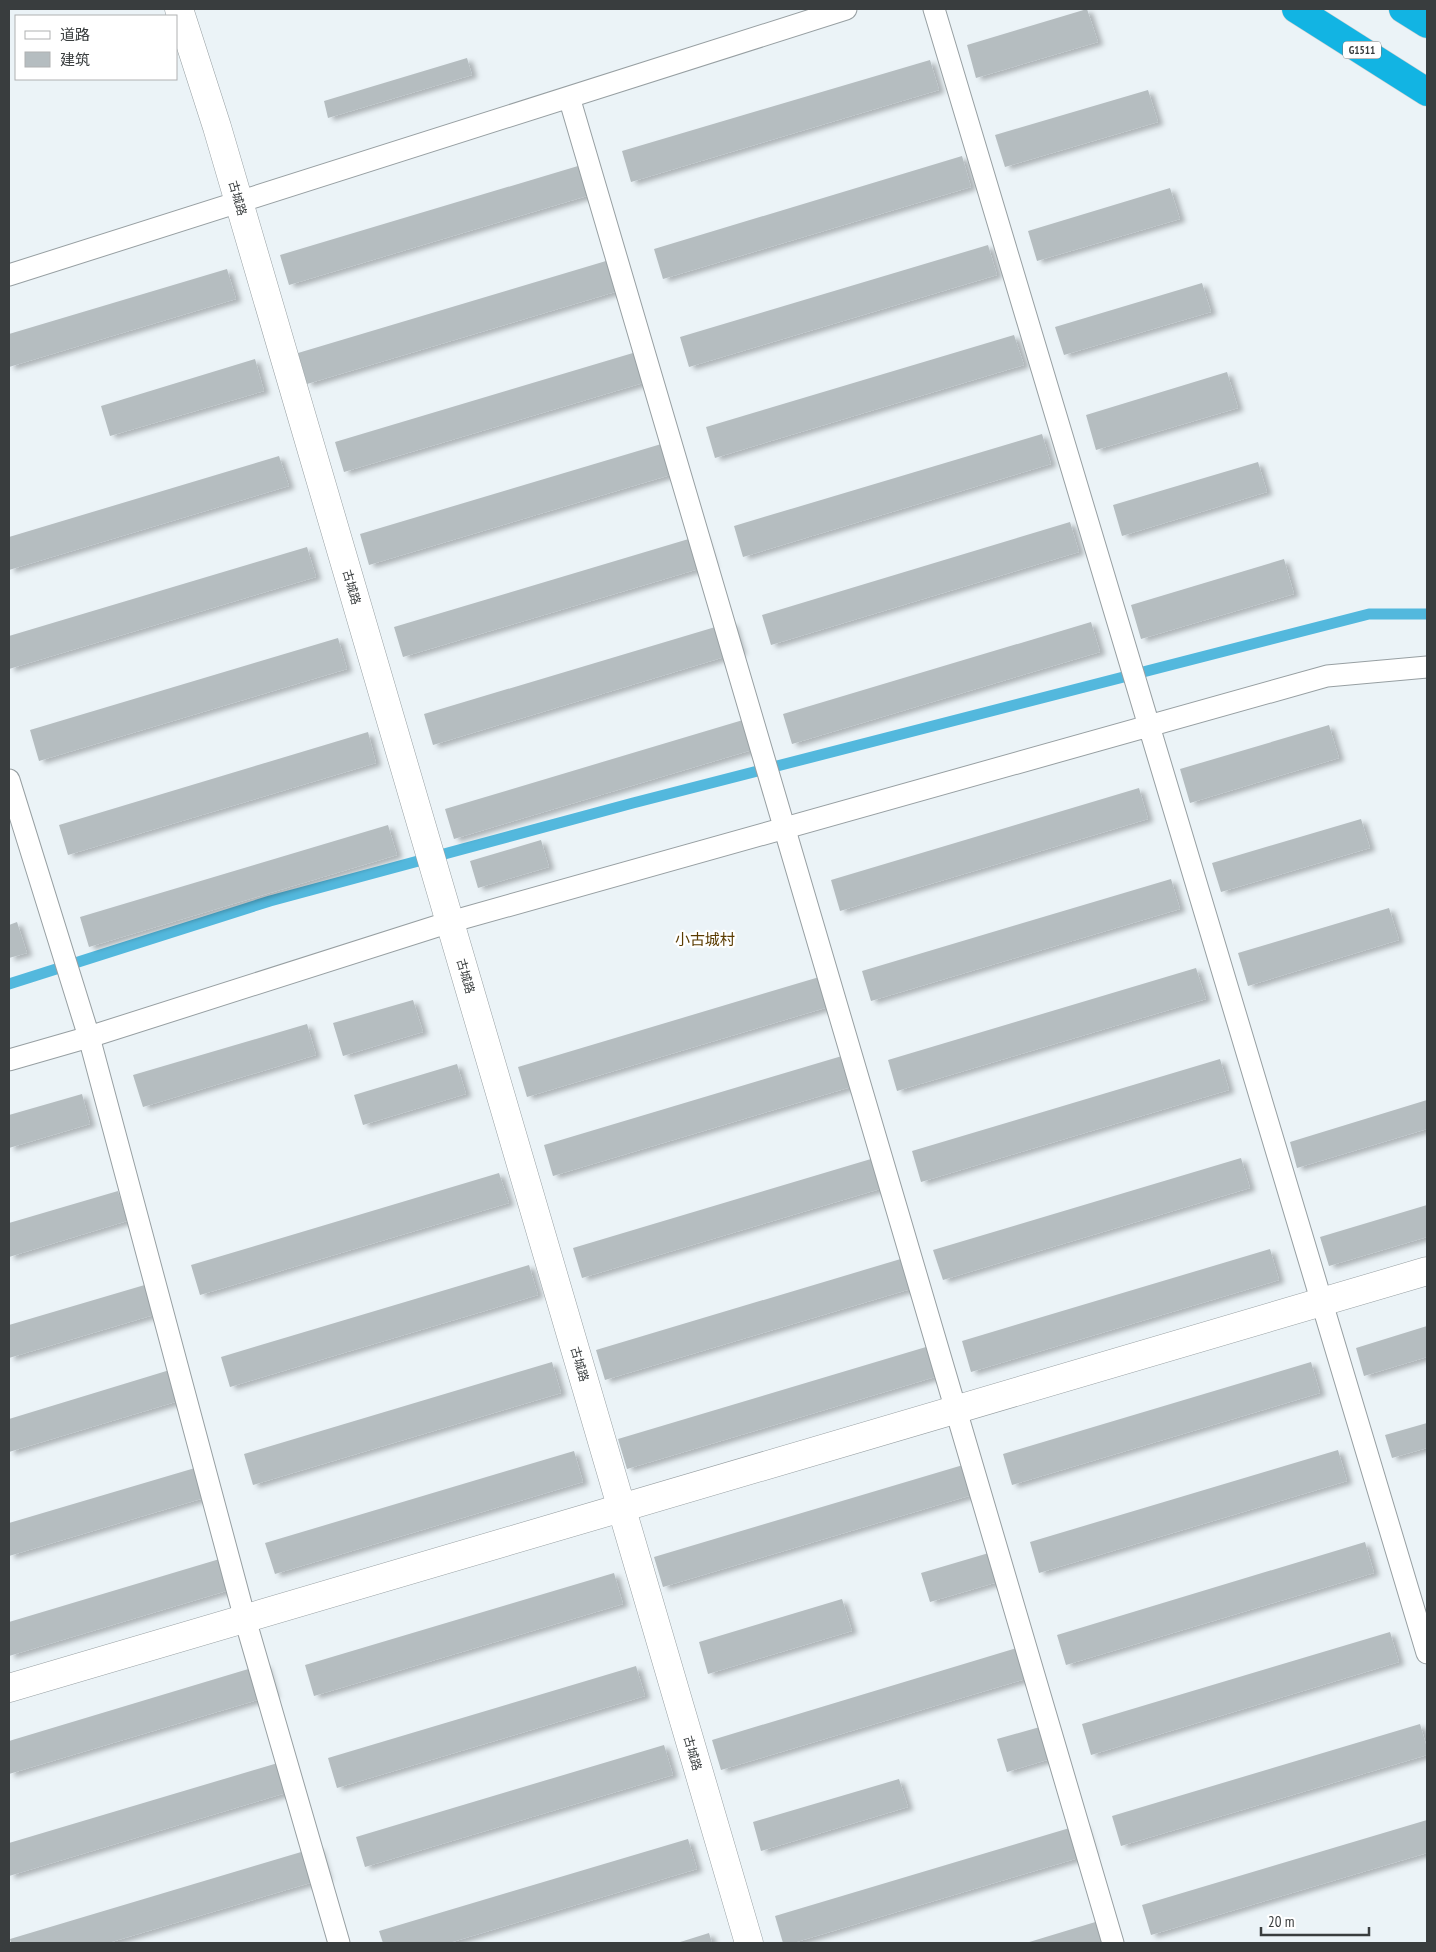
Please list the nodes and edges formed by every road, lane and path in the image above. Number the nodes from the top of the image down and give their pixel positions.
1 (179, 9) edge
2 (846, 9) edge
3 (934, 9) edge
4 (1296, 9) edge
5 (1403, 9) edge
6 (1427, 24) edge
7 (1427, 92) edge
8 (569, 97) junction
9 (239, 202) junction
10 (9, 275) edge
11 (1427, 667) edge
12 (1149, 726) junction
13 (9, 780) edge
14 (785, 828) junction
15 (450, 922) junction
16 (89, 1037) junction
17 (9, 1060) edge
18 (1427, 1271) edge
19 (1322, 1302) junction
20 (956, 1410) junction
21 (622, 1508) junction
22 (245, 1619) junction
23 (1427, 1653) edge
24 (9, 1688) edge
25 (340, 1943) edge
26 (749, 1943) edge
27 (1113, 1943) edge

1 - 9 street, 古城路
2 - 8 lane
3 - 12 lane
4 - 7 highway, G1511
5 - 6 highway
8 - 9 lane
8 - 14 lane
9 - 10 lane
9 - 15 street, 古城路
11 - 12 lane
12 - 14 lane
12 - 19 lane
13 - 16 lane
14 - 15 lane
14 - 20 lane
15 - 16 lane
15 - 21 street, 古城路
16 - 17 lane
16 - 22 lane
18 - 19 street
19 - 20 street
19 - 23 lane
20 - 21 street
20 - 27 lane
21 - 22 street
21 - 26 street, 古城路
22 - 24 street
22 - 25 lane

